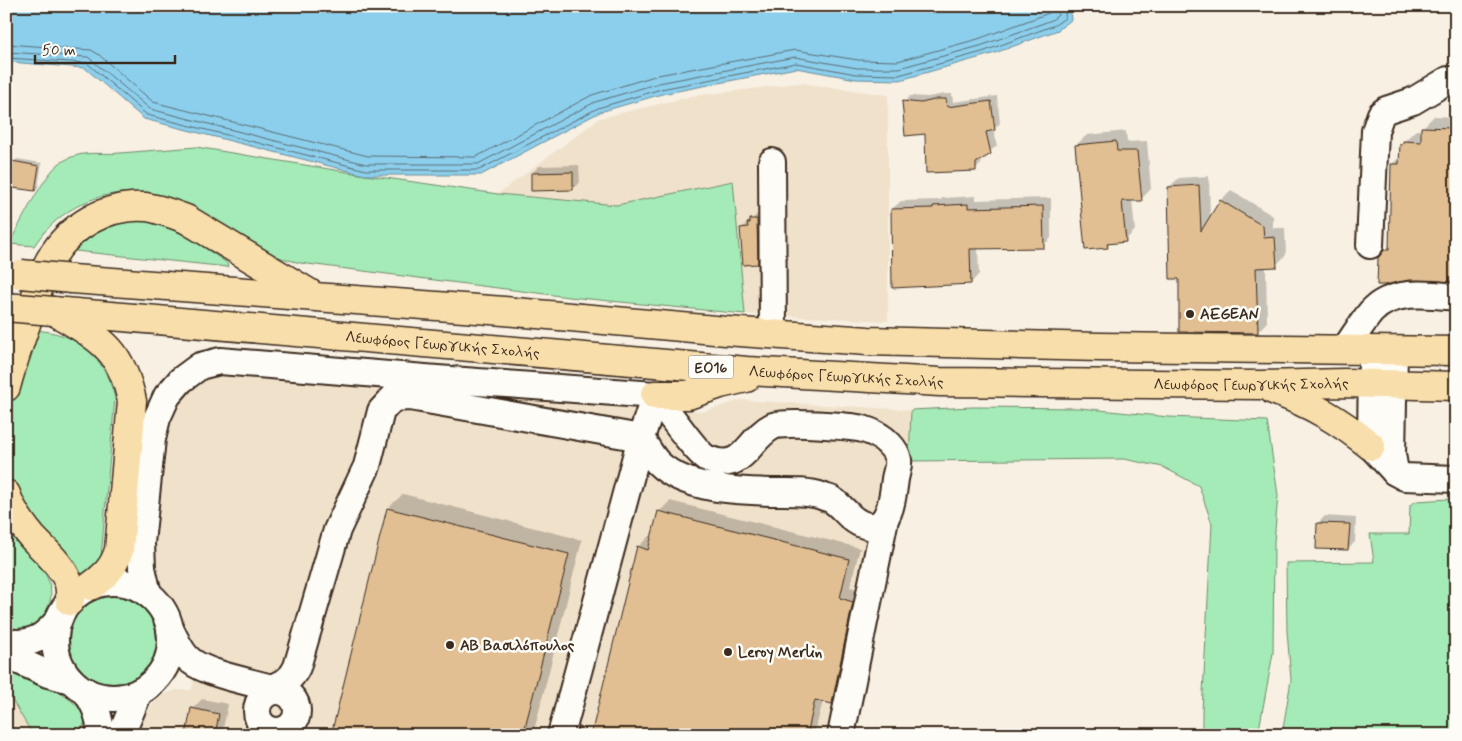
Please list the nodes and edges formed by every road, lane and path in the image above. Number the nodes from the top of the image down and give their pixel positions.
1 (1456, 80) edge
2 (772, 162) dead end
3 (1370, 245) dead end
4 (14, 274) edge
5 (315, 297) junction
6 (1456, 297) edge
7 (6, 307) edge
8 (53, 311) junction
9 (773, 334) junction
10 (1344, 350) junction
11 (1383, 350) junction
12 (1456, 351) edge
13 (778, 372) junction
14 (1260, 385) junction
15 (1383, 385) junction
16 (1456, 386) edge
17 (6, 387) edge
18 (655, 395) junction
19 (640, 438) junction
20 (1371, 446) junction
21 (1395, 472) junction
22 (1456, 479) edge
23 (6, 494) edge
24 (885, 519) junction
25 (92, 586) junction
26 (148, 594) junction
27 (64, 610) junction
28 (170, 629) junction
29 (6, 642) edge
30 (6, 655) edge
31 (78, 685) junction
32 (147, 685) junction
33 (284, 714) edge
34 (105, 734) edge
35 (561, 735) edge
36 (841, 735) edge

1 - 3 street
2 - 9 street
4 - 5 main road, bridge
5 - 9 main road
5 - 17 main road
6 - 10 street
7 - 8 main road, ΕΟ16, bridge
8 - 13 main road, Λεωφόρος Γεωργικής Σχολής / ΕΟ16
8 - 25 main road
9 - 10 main road
10 - 11 main road
11 - 12 main road
11 - 15 street
13 - 14 main road, Λεωφόρος Γεωργικής Σχολής / ΕΟ16
13 - 18 main road
14 - 15 main road, Λεωφόρος Γεωργικής Σχολής / ΕΟ16
14 - 20 main road
15 - 16 main road, Λεωφόρος Γεωργικής Σχολής / ΕΟ16
15 - 20 street
15 - 21 street
18 - 19 street
18 - 24 street
18 - 26 street
19 - 24 street
19 - 33 street
19 - 35 street
20 - 21 street
21 - 22 street
23 - 27 main road
24 - 36 street
25 - 26 street
25 - 27 street
26 - 28 street
27 - 29 street
27 - 31 street
28 - 32 street
28 - 33 street
30 - 31 street
31 - 32 street
31 - 34 street
32 - 33 street
32 - 34 street

